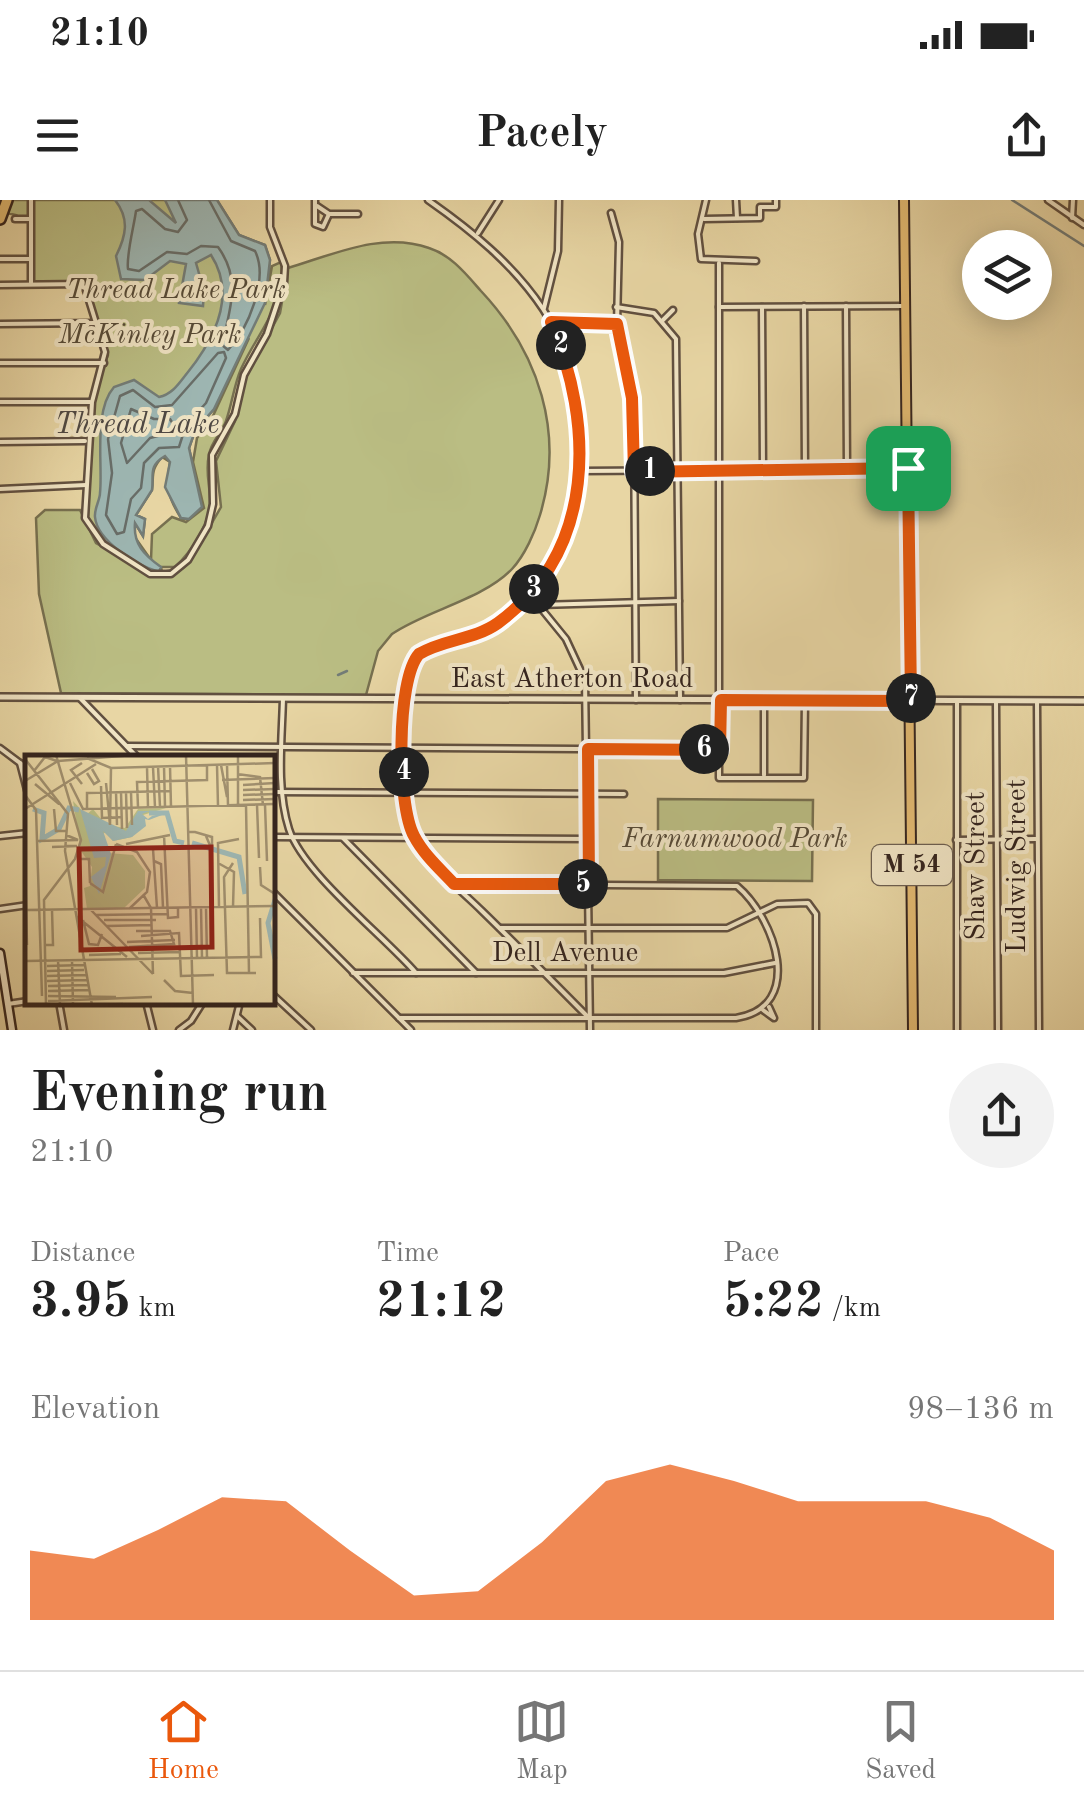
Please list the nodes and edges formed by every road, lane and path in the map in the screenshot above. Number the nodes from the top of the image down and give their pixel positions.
1 (7, 200) edge
2 (31, 200) edge
3 (270, 200) edge
4 (428, 200) edge
5 (499, 200) edge
6 (560, 200) edge
7 (706, 200) edge
8 (736, 200) edge
9 (776, 200) edge
10 (904, 200) edge
11 (1073, 200) edge
12 (1048, 202) edge
13 (316, 203) edge
14 (610, 213) dead end
15 (330, 214) junction
16 (358, 214) dead end
17 (15, 218) dead end
18 (31, 218) junction
19 (702, 218) junction
20 (737, 218) junction
21 (1072, 218) junction
22 (0, 219) edge
23 (1084, 225) edge
24 (477, 234) junction
25 (0, 259) edge
26 (31, 260) junction
27 (756, 261) dead end
28 (718, 263) junction
29 (32, 284) junction
30 (0, 285) edge
31 (616, 306) junction
32 (804, 306) junction
33 (846, 306) junction
34 (906, 306) junction
35 (719, 307) junction
36 (762, 307) junction
37 (544, 309) junction
38 (673, 310) dead end
39 (662, 320) junction
40 (551, 322) junction
41 (96, 323) junction
42 (0, 324) edge
43 (617, 324) junction
44 (104, 362) junction
45 (0, 363) edge
46 (0, 402) edge
47 (92, 402) junction
48 (87, 441) junction
49 (0, 442) edge
50 (908, 468) junction
51 (720, 470) junction
52 (763, 470) junction
53 (805, 470) junction
54 (848, 470) junction
55 (580, 471) junction
56 (678, 471) junction
57 (634, 472) junction
58 (86, 485) junction
59 (0, 489) edge
60 (530, 596) junction
61 (635, 599) junction
62 (680, 601) junction
63 (539, 605) junction
64 (0, 697) edge
65 (79, 697) junction
66 (283, 698) junction
67 (404, 699) junction
68 (588, 699) junction
69 (636, 700) junction
70 (680, 700) junction
71 (721, 700) junction
72 (764, 700) junction
73 (1084, 700) edge
74 (805, 701) junction
75 (911, 701) junction
76 (958, 701) junction
77 (1037, 701) junction
78 (996, 702) junction
79 (127, 746) junction
80 (282, 746) junction
81 (0, 748) edge
82 (404, 748) junction
83 (588, 749) junction
84 (720, 750) junction
85 (135, 755) edge
86 (20, 763) junction
87 (25, 767) edge
88 (764, 778) junction
89 (25, 782) edge
90 (275, 792) edge
91 (282, 792) junction
92 (404, 792) junction
93 (588, 794) junction
94 (624, 794) dead end
95 (25, 832) edge
96 (0, 836) edge
97 (275, 837) edge
98 (292, 837) junction
99 (343, 838) junction
100 (415, 838) junction
101 (589, 839) junction
102 (1037, 839) junction
103 (956, 840) junction
104 (996, 840) junction
105 (454, 884) junction
106 (589, 884) junction
107 (275, 894) edge
108 (25, 905) edge
109 (0, 909) edge
110 (760, 913) junction
111 (500, 928) junction
112 (590, 929) junction
113 (0, 953) edge
114 (776, 963) junction
115 (354, 973) junction
116 (417, 973) junction
117 (476, 974) junction
118 (545, 974) junction
119 (590, 974) junction
120 (275, 997) edge
121 (25, 1001) edge
122 (8, 1004) junction
123 (60, 1005) edge
124 (147, 1005) edge
125 (201, 1005) edge
126 (239, 1005) edge
127 (237, 1016) junction
128 (398, 1018) junction
129 (590, 1019) junction
130 (12, 1030) edge
131 (64, 1030) edge
132 (153, 1030) edge
133 (178, 1030) edge
134 (233, 1030) edge
135 (252, 1030) edge
136 (312, 1030) edge
137 (411, 1030) edge
138 (590, 1030) edge
139 (816, 1030) edge
140 (913, 1030) edge
141 (957, 1030) edge
142 (998, 1030) edge
143 (1039, 1030) edge

1 - 22 highway
2 - 18 street
3 - 58 street
4 - 24 street
5 - 24 street
6 - 37 street
7 - 19 street
8 - 20 street
9 - 20 street
10 - 34 main road, M 54
11 - 21 street
12 - 21 street
13 - 15 street
13 - 15 street
14 - 31 street
15 - 16 street
17 - 18 street
18 - 26 street
19 - 20 street
19 - 28 street
21 - 23 street
24 - 37 street
25 - 26 street
26 - 29 street
27 - 28 street
28 - 35 street
29 - 30 street
29 - 41 street
31 - 39 street
31 - 43 street
32 - 33 street
32 - 36 street
32 - 53 street
33 - 34 street
33 - 54 street
34 - 50 main road, M 54
35 - 36 street
35 - 51 street
36 - 52 street
37 - 40 street
38 - 39 street
39 - 56 street
40 - 43 street
40 - 55 street
41 - 42 street
41 - 44 street
43 - 57 street
44 - 45 street
44 - 47 street
46 - 47 street
47 - 48 street
48 - 49 street
48 - 58 street
50 - 54 street
50 - 75 main road, M 54
51 - 52 street
51 - 56 street
51 - 71 street
52 - 53 street
53 - 54 street
55 - 57 street
55 - 60 street
56 - 57 street
56 - 62 street
57 - 61 street
58 - 59 street
60 - 63 street
60 - 67 street
61 - 62 street
61 - 63 street
61 - 69 street
62 - 70 street
63 - 68 street
64 - 65 street, East Atherton Road
65 - 66 street, East Atherton Road
65 - 79 street
66 - 67 street, East Atherton Road
66 - 80 street
67 - 68 street, East Atherton Road
67 - 82 street
68 - 69 street, East Atherton Road
68 - 83 street
69 - 70 street, East Atherton Road
70 - 71 street, East Atherton Road
71 - 72 street, East Atherton Road
71 - 84 street
72 - 74 street, East Atherton Road
72 - 88 street
73 - 77 street, East Atherton Road
74 - 75 street, East Atherton Road
74 - 88 street
75 - 76 street, East Atherton Road
75 - 140 main road, M 54
76 - 78 street, East Atherton Road
76 - 103 street
77 - 78 street, East Atherton Road
77 - 102 street, Ludwig Street
78 - 104 street, Shaw Street
79 - 80 street
79 - 85 street
80 - 82 street
80 - 91 street
81 - 86 street
82 - 83 street
82 - 92 street
83 - 84 street
83 - 93 street
84 - 88 street
86 - 87 street
86 - 89 street
90 - 91 street
91 - 92 street
91 - 98 street
92 - 93 street
92 - 100 street
93 - 94 street
93 - 101 street
95 - 96 street
97 - 98 street
98 - 99 street
98 - 116 street
99 - 100 street
99 - 117 street
100 - 101 street
100 - 105 street
101 - 106 street
102 - 104 street
102 - 143 street, Ludwig Street
103 - 104 street
103 - 141 street
104 - 142 street, Shaw Street
105 - 106 street
105 - 111 street
106 - 110 street
106 - 112 street
107 - 115 street
108 - 109 street
110 - 112 street
110 - 114 street
110 - 139 street
111 - 112 street
111 - 118 street
112 - 119 street
113 - 122 main road
114 - 119 street, Dell Avenue
114 - 129 street
115 - 116 street, Dell Avenue
115 - 128 street
116 - 117 street, Dell Avenue
117 - 118 street, Dell Avenue
118 - 119 street, Dell Avenue
118 - 129 street
119 - 129 street
120 - 136 street
121 - 122 street
122 - 130 main road
123 - 131 street
124 - 132 street
125 - 133 street
126 - 127 street
127 - 134 street
127 - 135 street
128 - 129 street
128 - 137 street
129 - 138 street

